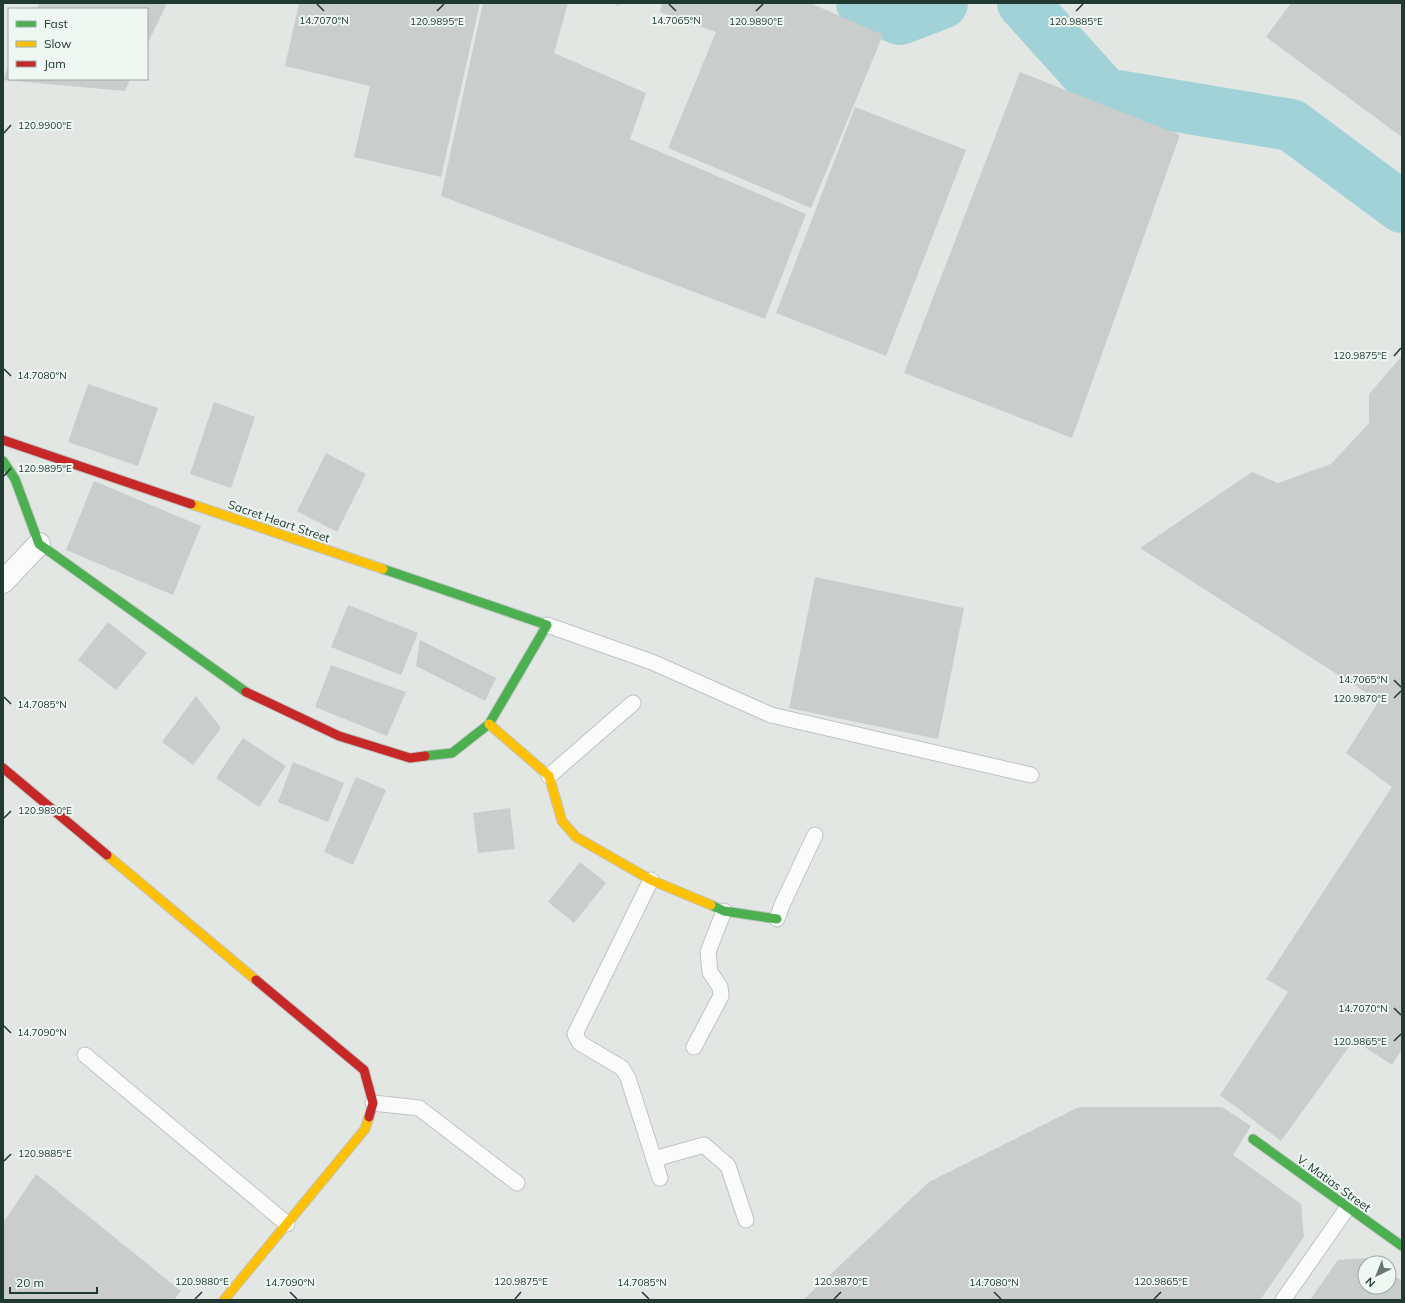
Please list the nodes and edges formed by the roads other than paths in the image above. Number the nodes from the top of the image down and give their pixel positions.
1 (3, 440) edge
2 (3, 461) edge
3 (39, 544) junction
4 (3, 582) edge
5 (547, 625) junction
6 (633, 703) dead end
7 (489, 724) junction
8 (3, 768) edge
9 (549, 776) junction
10 (1031, 776) dead end
11 (815, 835) dead end
12 (651, 880) junction
13 (724, 911) junction
14 (777, 919) joint
15 (694, 1047) dead end
16 (85, 1055) dead end
17 (373, 1103) junction
18 (1253, 1139) dead end
19 (654, 1159) junction
20 (660, 1178) dead end
21 (517, 1183) dead end
22 (1348, 1207) junction
23 (746, 1220) dead end
24 (287, 1224) junction
25 (1402, 1246) edge
26 (224, 1300) edge
27 (1283, 1300) edge

1 - 5 street, Sacret Heart Street
2 - 3 street
3 - 4 street
3 - 7 street
5 - 7 street
5 - 10 lane
6 - 9 lane
7 - 9 street
8 - 17 street
9 - 12 street
11 - 14 lane
12 - 13 street
12 - 19 lane
13 - 14 street
13 - 15 lane
16 - 24 lane
17 - 21 lane
17 - 24 street
18 - 22 street, V. Matias Street
19 - 20 lane
19 - 23 lane
22 - 25 street, V. Matias Street
22 - 27 lane
24 - 26 street

